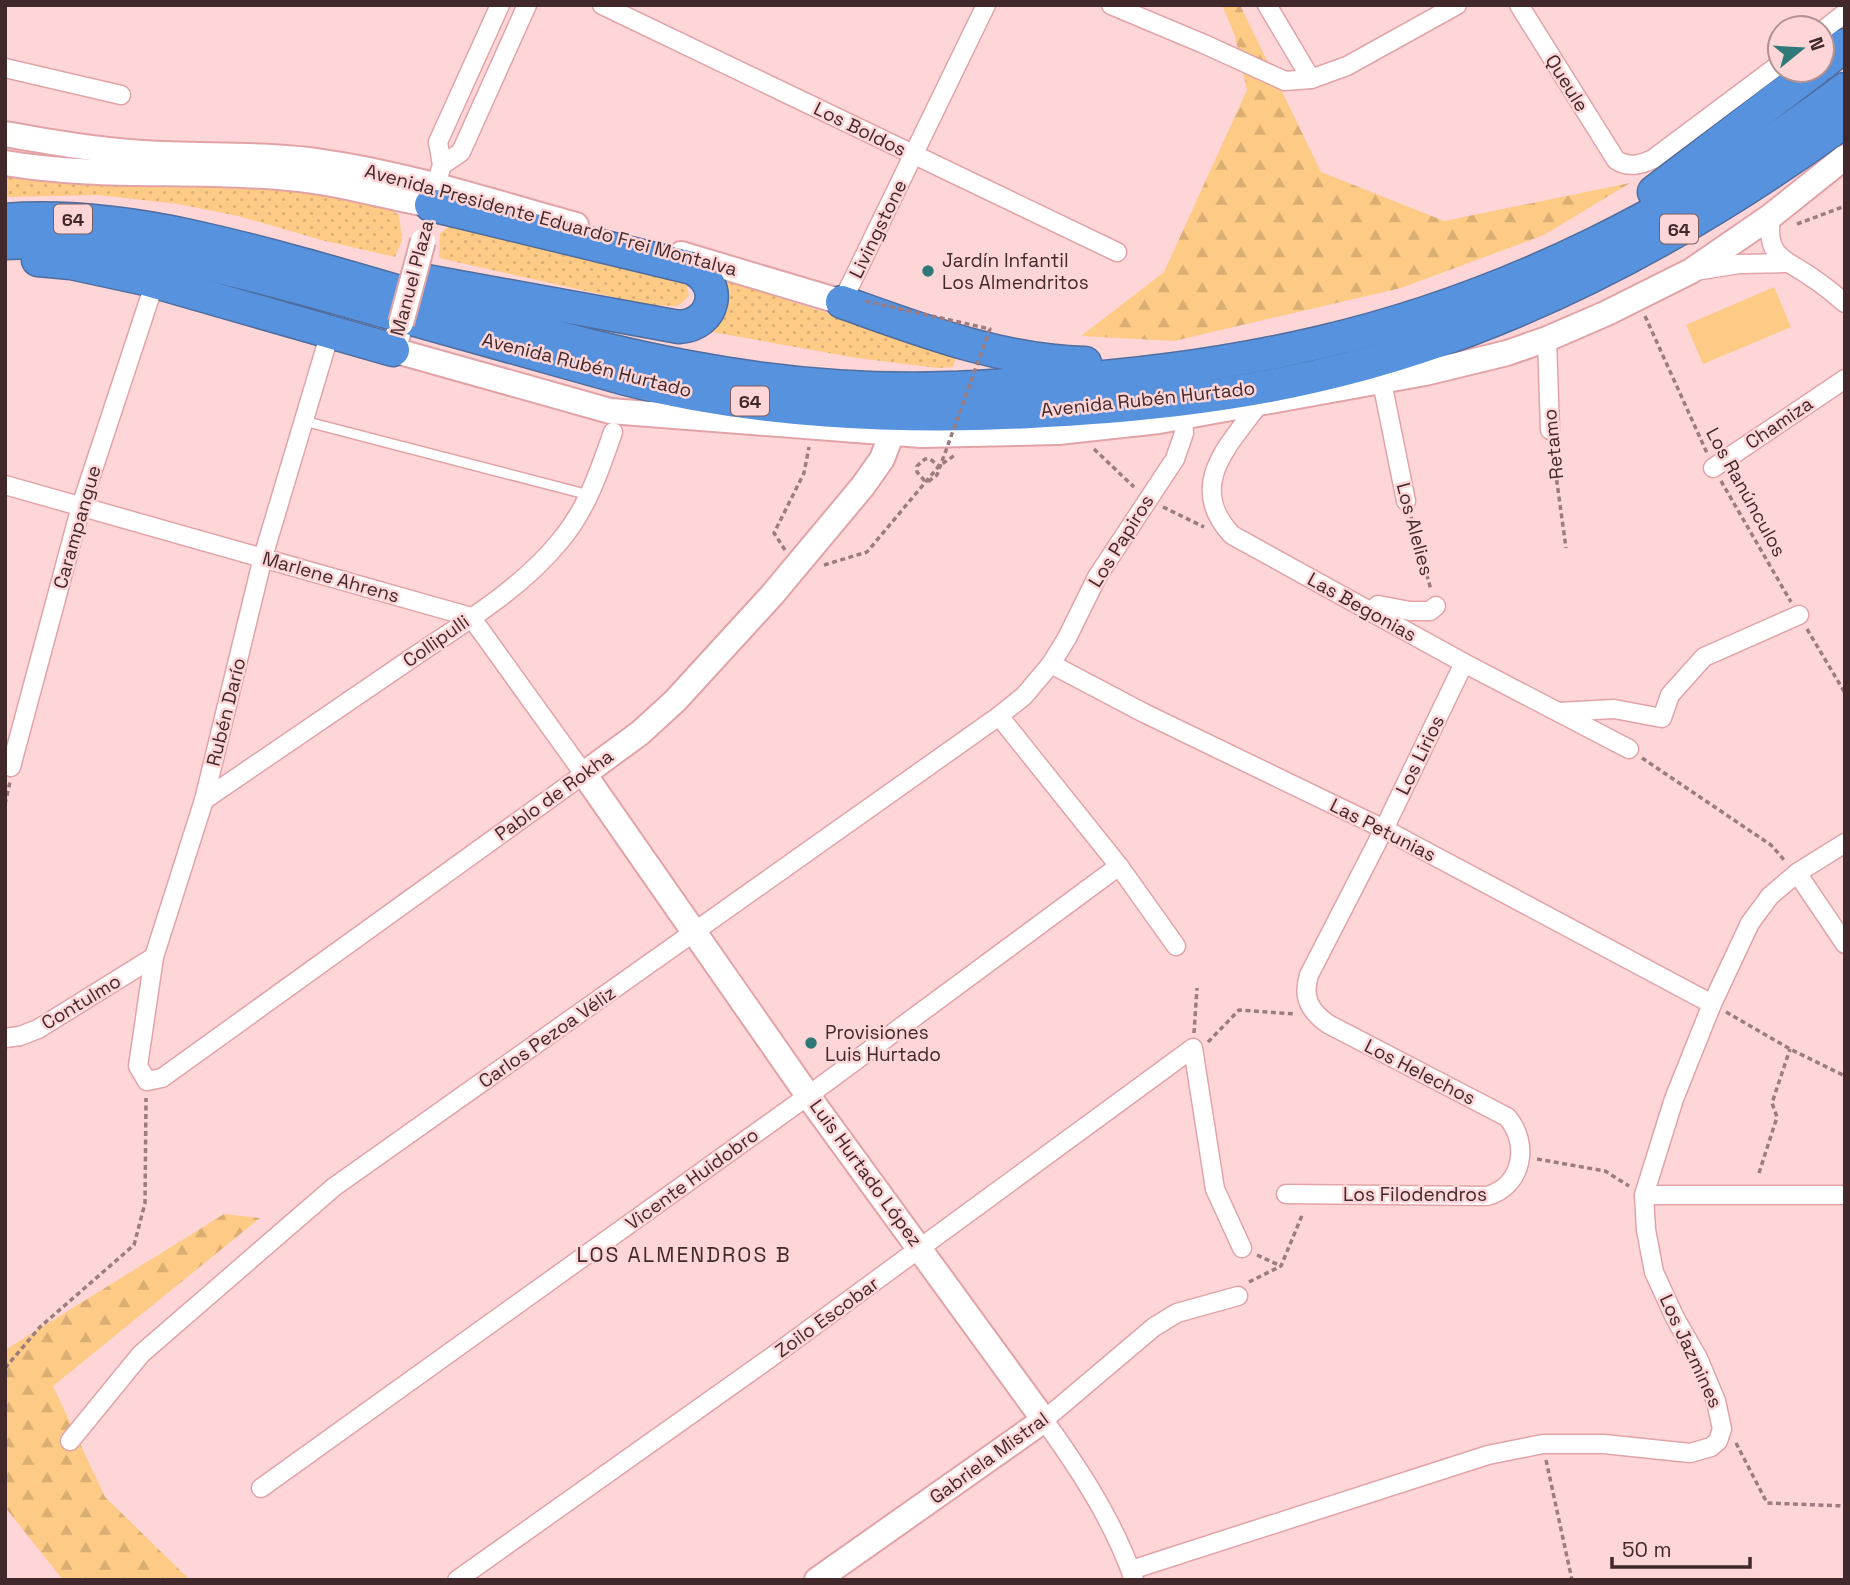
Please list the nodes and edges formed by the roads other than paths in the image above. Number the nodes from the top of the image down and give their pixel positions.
1 (500, 5) edge
2 (527, 5) edge
3 (603, 5) edge
4 (986, 5) edge
5 (1111, 5) edge
6 (1267, 5) edge
7 (1457, 5) edge
8 (1519, 5) edge
9 (5, 68) edge
10 (1766, 74) edge
11 (1311, 79) junction
12 (1796, 84) edge
13 (1845, 89) edge
14 (121, 95) dead end
15 (1845, 121) edge
16 (5, 134) edge
17 (914, 155) junction
18 (1845, 157) edge
19 (5, 163) edge
20 (436, 186) junction
21 (5, 220) edge
22 (1770, 225) junction
23 (5, 243) edge
24 (1117, 252) dead end
25 (5, 261) edge
26 (1786, 263) junction
27 (1537, 269) junction
28 (1691, 271) junction
29 (346, 277) junction
30 (152, 291) dead end
31 (853, 301) junction
32 (1845, 303) edge
33 (397, 337) junction
34 (1546, 339) junction
35 (327, 343) dead end
36 (1209, 364) junction
37 (1845, 379) edge
38 (1382, 382) junction
39 (1259, 404) junction
40 (1183, 417) junction
41 (304, 421) junction
42 (1550, 430) road end
43 (613, 432) dead end
44 (892, 433) junction
45 (1713, 468) road end
46 (5, 485) edge
47 (590, 495) junction
48 (1406, 501) road end
49 (81, 506) junction
50 (263, 557) junction
51 (1436, 606) road end
52 (1371, 612) junction
53 (1799, 615) road end
54 (471, 617) junction
55 (1464, 663) junction
56 (1051, 664) junction
57 (1559, 712) junction
58 (999, 716) junction
59 (1629, 749) road end
60 (11, 766) dead end
61 (584, 774) junction
62 (204, 800) junction
63 (1384, 829) junction
64 (1845, 843) edge
65 (1119, 866) junction
66 (1797, 873) junction
67 (695, 932) junction
68 (1845, 944) edge
69 (1176, 946) dead end
70 (154, 957) junction
71 (1712, 1004) junction
72 (1315, 1015) joint
73 (5, 1038) edge
74 (147, 1081) joint
75 (809, 1095) junction
76 (1521, 1155) joint
77 (1286, 1194) dead end
78 (1644, 1195) junction
79 (1845, 1195) edge
80 (1242, 1248) road end
81 (920, 1249) junction
82 (1238, 1296) road end
83 (1044, 1420) junction
84 (70, 1441) dead end
85 (261, 1488) dead end
86 (1133, 1575) edge
87 (457, 1580) edge
88 (817, 1580) edge

1 - 20 street, Manuel Plaza
2 - 20 street
3 - 17 street, Los Boldos
4 - 17 street, Livingstone
5 - 11 street
6 - 11 street
7 - 11 street
8 - 10 street, Queule
9 - 14 street
12 - 27 highway
13 - 27 highway, 64
15 - 23 highway, Avenida Rubén Hurtado / 64
16 - 20 main road, Avenida Presidente Eduardo Frei Montalva
17 - 24 street, Los Boldos
17 - 31 street, Livingstone
18 - 22 main road
19 - 20 main road, Avenida Presidente Eduardo Frei Montalva
20 - 29 highway
20 - 31 main road, Avenida Presidente Eduardo Frei Montalva
20 - 33 main road, Manuel Plaza, bridge
21 - 29 highway, Avenida Rubén Hurtado / 64
22 - 26 street
22 - 28 main road
25 - 33 highway
26 - 28 street
26 - 32 street
27 - 36 highway, Avenida Rubén Hurtado / 64
28 - 34 main road
29 - 36 highway, Avenida Rubén Hurtado / 64
30 - 49 street, Carampangue
31 - 36 highway
33 - 44 main road
34 - 38 main road
34 - 42 street, Retamo
35 - 41 street, Rubén Darío
37 - 45 street, Chamiza
38 - 39 main road
38 - 48 street, Los Alelies
39 - 40 main road
39 - 52 street, Las Begonias
40 - 44 main road
40 - 56 street, Los Papiros
41 - 47 lane
41 - 50 street, Rubén Darío
43 - 47 street, Collipulli
44 - 61 main road, Pablo de Rokha
46 - 49 street, Marlene Ahrens
47 - 54 street, Collipulli
49 - 50 street, Marlene Ahrens
49 - 60 street, Carampangue
50 - 54 street, Marlene Ahrens
50 - 62 street, Rubén Darío
51 - 52 street
52 - 55 street, Las Begonias
53 - 57 street
54 - 61 street
54 - 62 street, Collipulli
55 - 57 street, Las Begonias
55 - 63 street, Los Lirios
56 - 58 street, Carlos Pezoa Véliz
56 - 63 street, Las Petunias
57 - 59 street, Las Begonias
58 - 65 street
58 - 67 street, Carlos Pezoa Véliz
61 - 67 main road, Luis Hurtado López
61 - 74 street, Pablo de Rokha
62 - 70 street, Rubén Darío
63 - 71 street, Las Petunias
63 - 72 street, Los Lirios
64 - 66 street, Los Jazmines
65 - 69 street
65 - 75 street, Vicente Huidobro
66 - 68 street
66 - 71 street, Los Jazmines
67 - 75 main road, Luis Hurtado López
67 - 84 street, Carlos Pezoa Véliz
70 - 73 street, Contulmo
70 - 74 street, Rubén Darío
71 - 78 street, Los Jazmines
72 - 76 street, Los Helechos
75 - 81 main road, Luis Hurtado López
75 - 85 street, Vicente Huidobro
76 - 77 street, Los Filodendros
78 - 79 street
78 - 86 street, Los Jazmines
80 - 81 street, Zoilo Escobar
81 - 83 main road, Luis Hurtado López
81 - 87 street, Zoilo Escobar
82 - 83 street, Gabriela Mistral
83 - 86 street, Luis Hurtado López
83 - 88 main road, Gabriela Mistral

